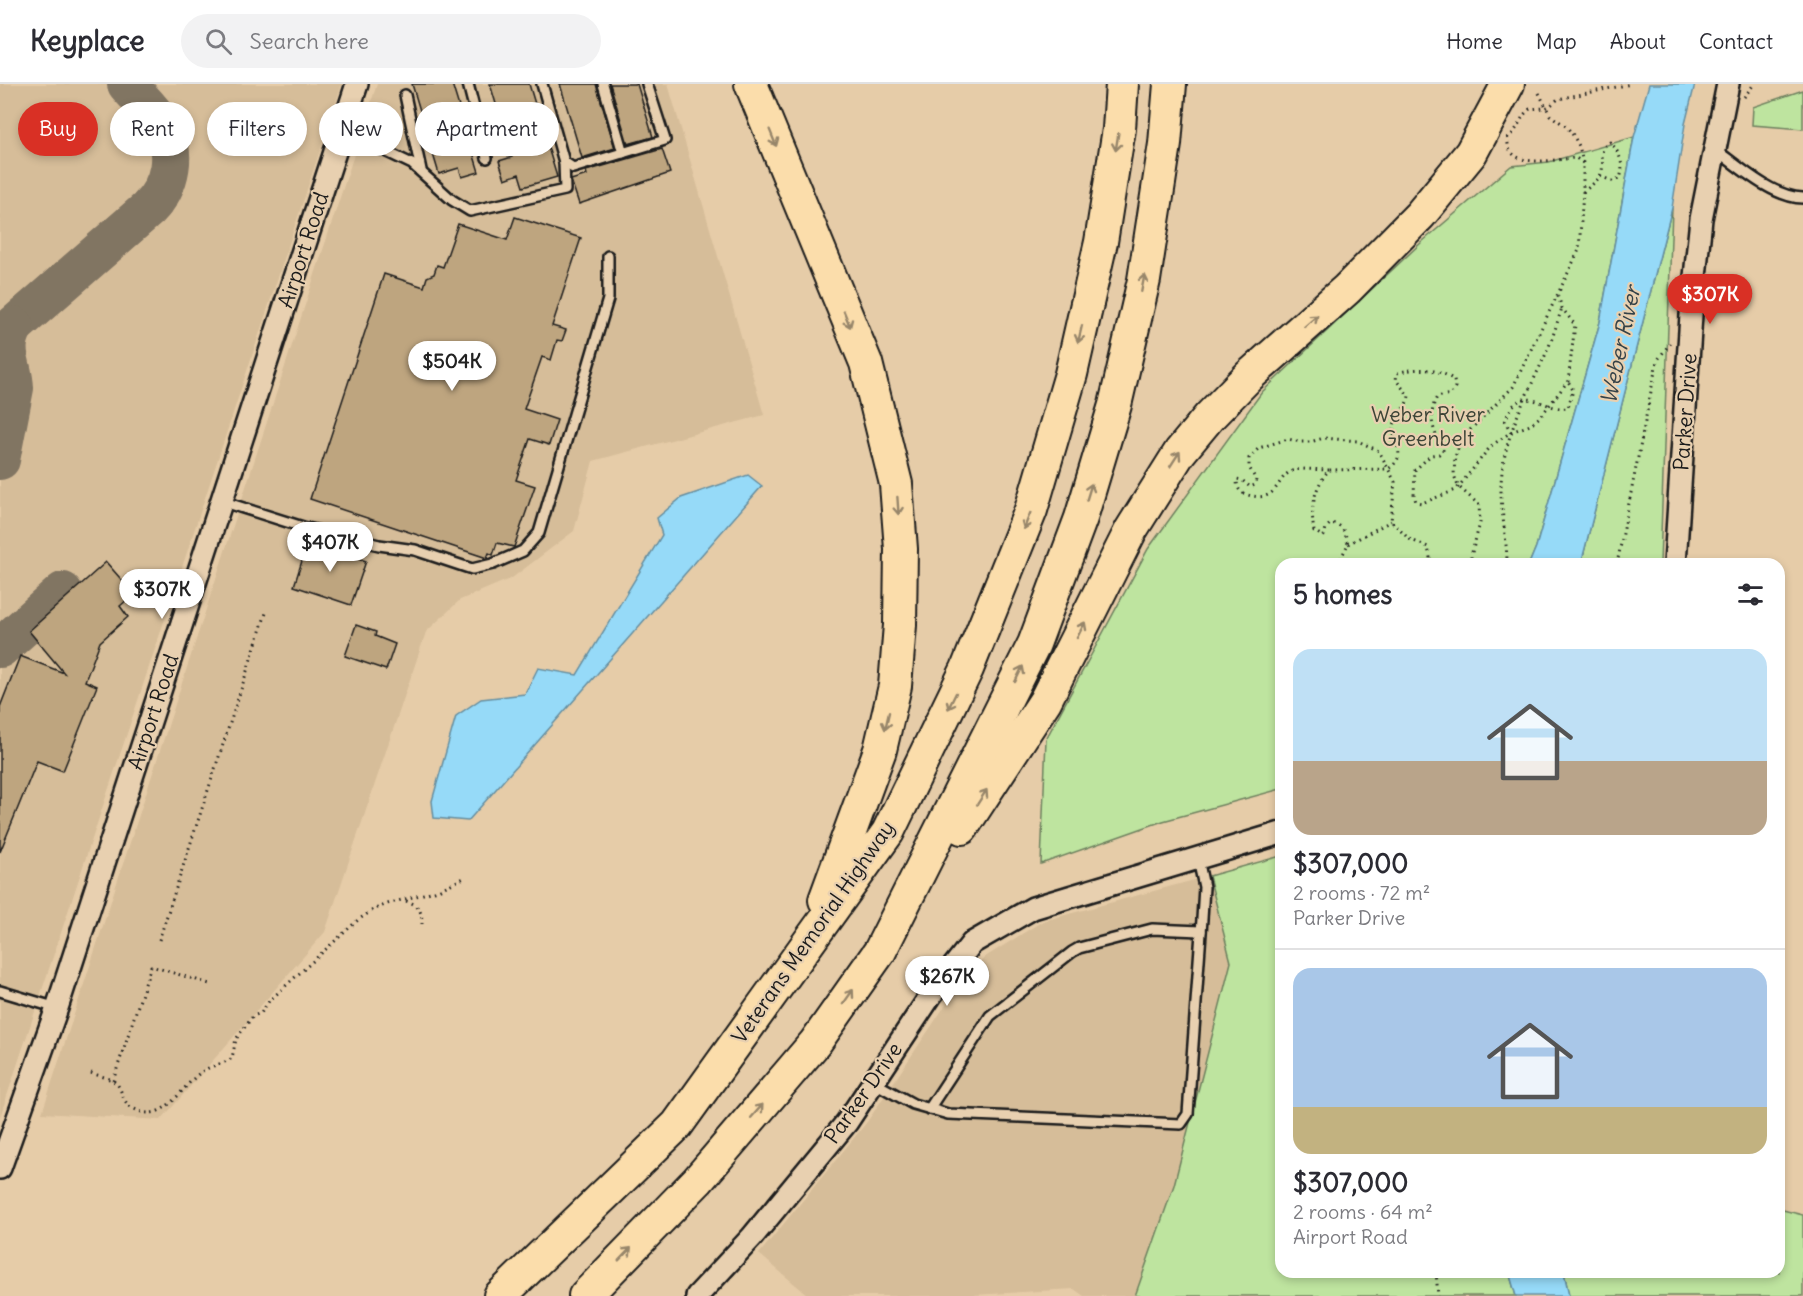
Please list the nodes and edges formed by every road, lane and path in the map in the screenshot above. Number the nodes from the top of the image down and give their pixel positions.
1 (357, 84) edge
2 (468, 84) edge
3 (542, 84) edge
4 (603, 84) edge
5 (647, 84) edge
6 (751, 84) edge
7 (1122, 84) edge
8 (1170, 84) edge
9 (1508, 84) edge
10 (1631, 84) edge
11 (1728, 84) edge
12 (1539, 93) dead end
13 (405, 95) dead end
14 (352, 102) edge
15 (1546, 109) junction
16 (1507, 138) dead end
17 (1714, 149) junction
18 (623, 153) junction
19 (335, 156) edge
20 (395, 156) edge
21 (487, 158) dead end
22 (1520, 160) dead end
23 (564, 162) junction
24 (1583, 163) junction
25 (421, 170) junction
26 (1600, 176) junction
27 (1583, 192) junction
28 (1803, 198) edge
29 (608, 256) dead end
30 (1558, 296) junction
31 (1562, 308) junction
32 (1671, 343) dead end
33 (1568, 381) junction
34 (1525, 399) junction
35 (1550, 404) junction
36 (1511, 432) junction
37 (1388, 469) junction
38 (1329, 470) junction
39 (1458, 486) junction
40 (221, 501) junction
41 (1391, 521) junction
42 (1348, 544) junction
43 (1341, 558) edge
44 (1430, 558) edge
45 (1471, 558) edge
46 (1507, 558) edge
47 (1618, 558) edge
48 (1675, 558) edge
49 (266, 613) dead end
50 (1275, 835) edge
51 (1198, 859) junction
52 (464, 878) dead end
53 (405, 900) junction
54 (422, 924) dead end
55 (1201, 931) junction
56 (812, 935) junction
57 (159, 940) dead end
58 (880, 951) junction
59 (213, 985) dead end
60 (0, 990) edge
61 (57, 1008) junction
62 (91, 1073) dead end
63 (113, 1081) junction
64 (873, 1082) junction
65 (929, 1109) junction
66 (0, 1168) edge
67 (1436, 1278) edge
68 (500, 1296) edge
69 (585, 1296) edge
70 (697, 1296) edge
71 (1438, 1296) edge

1 - 14 street, Airport Road
2 - 21 lane
3 - 23 lane
4 - 18 lane
5 - 18 lane
6 -> 56 highway
7 -> 56 highway, Veterans Memorial Highway
58 -> 8 highway
58 -> 9 highway
10 - 15 path
11 - 17 street, Parker Drive
12 - 15 path
13 - 25 lane
15 - 16 path
15 - 24 path
17 - 28 lane
17 - 48 street, Parker Drive
18 - 23 lane
19 - 40 street, Airport Road
20 - 25 lane
22 - 24 path
23 - 25 lane
24 - 27 path
26 - 26 path
26 - 27 path
27 - 30 path
29 - 40 lane
30 - 31 path
30 - 39 path
31 - 33 path
31 - 34 path
32 - 47 path
33 - 35 path
33 - 35 path
34 - 35 path
34 - 36 path
34 - 36 path
35 - 36 path
36 - 39 path
36 - 46 path
37 - 38 path
37 - 38 path
37 - 39 path
37 - 41 path
38 - 42 path
39 - 45 path
40 - 61 street, Airport Road
41 - 42 path
41 - 44 path
42 - 43 path
49 - 57 path
50 - 51 street, Parker Drive
51 - 55 lane
51 - 64 street, Parker Drive
52 - 53 path
53 - 54 path
53 - 63 path
55 - 65 lane
55 - 65 lane
56 - 68 highway, Veterans Memorial Highway
69 -> 58 highway
59 - 63 path
60 - 61 lane
61 - 66 street, Airport Road
62 - 63 path
64 - 65 lane
64 - 70 street, Parker Drive
67 - 71 path

